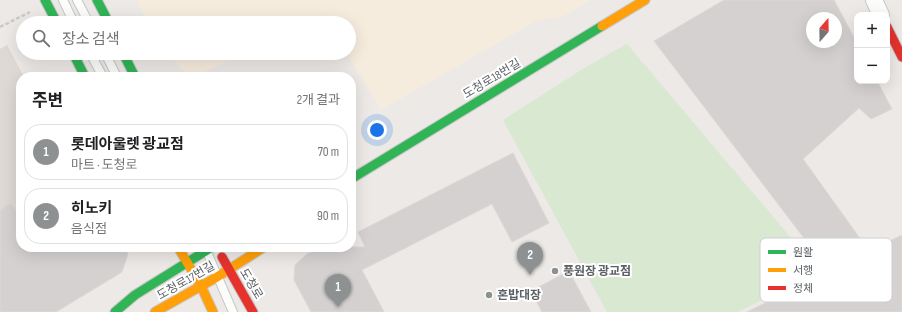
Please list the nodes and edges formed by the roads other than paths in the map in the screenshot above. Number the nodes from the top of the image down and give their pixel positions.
1 (45, 0) edge
2 (62, 0) edge
3 (77, 0) edge
4 (98, 0) edge
5 (645, 0) edge
6 (874, 0) edge
7 (880, 12) edge
8 (53, 16) edge
9 (70, 16) edge
10 (85, 16) edge
11 (105, 16) edge
12 (890, 33) edge
13 (902, 57) edge
14 (76, 60) edge
15 (94, 60) edge
16 (108, 60) edge
17 (126, 60) edge
18 (82, 72) edge
19 (100, 72) edge
20 (114, 72) edge
21 (132, 72) edge
22 (356, 176) edge
23 (181, 252) edge
24 (184, 252) edge
25 (201, 252) edge
26 (208, 252) edge
27 (220, 252) edge
28 (256, 252) edge
29 (187, 262) junction
30 (229, 270) junction
31 (217, 277) junction
32 (201, 286) junction
33 (115, 312) edge
34 (155, 312) edge
35 (214, 312) edge
36 (233, 312) edge
37 (253, 312) edge

1 - 8 street
2 - 9 lane
3 - 10 lane
4 - 11 street
5 - 22 street, 도청로18번길
6 - 7 street
12 - 13 street
14 - 18 street
15 - 19 lane
16 - 20 lane
17 - 21 street
23 - 29 street
24 - 29 lane
25 - 29 street, 도청로17번길
26 - 31 lane
27 - 30 street, 도청로
28 - 30 street, 도청로17번길
29 - 32 street
29 - 33 street, 도청로17번길
30 - 31 street, 도청로17번길
30 - 37 street, 도청로
31 - 32 street, 도청로17번길
31 - 36 lane
32 - 34 street, 도청로17번길
32 - 35 street

